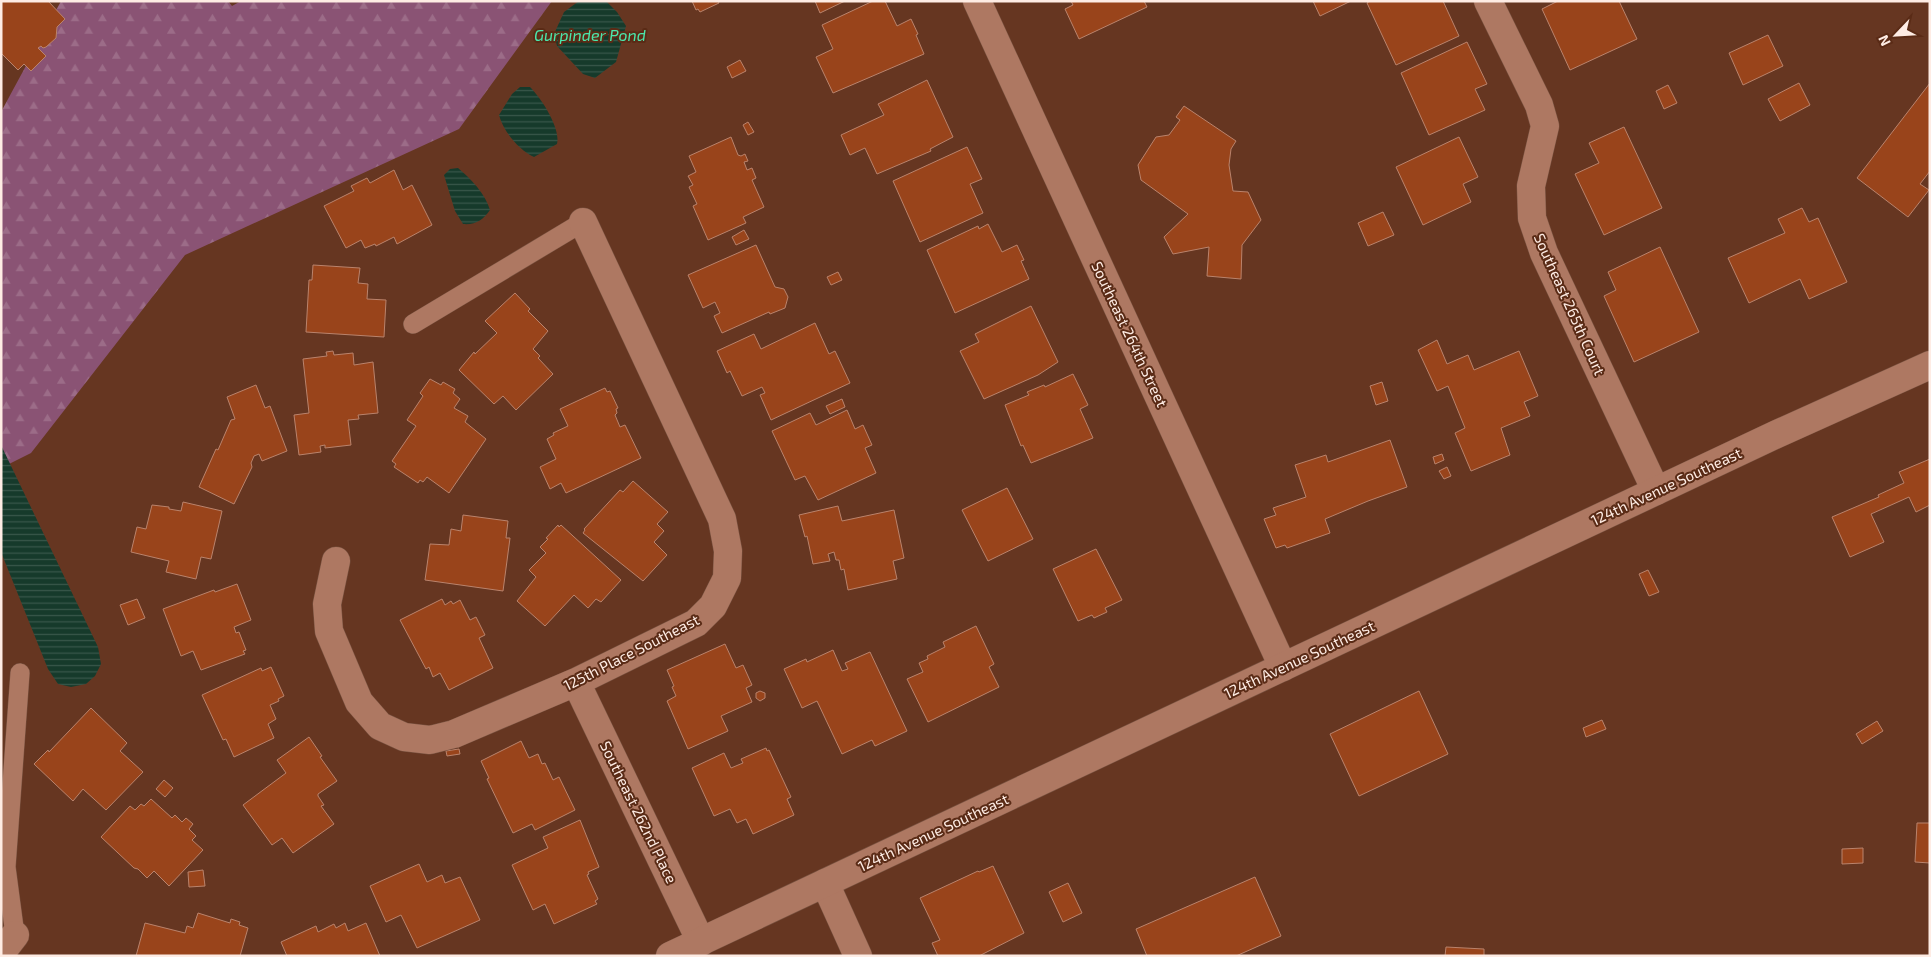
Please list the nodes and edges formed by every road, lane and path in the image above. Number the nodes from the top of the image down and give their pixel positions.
1 (977, 1) edge
2 (1488, 1) edge
3 (583, 222) joint
4 (413, 324) dead end
5 (1930, 365) edge
6 (1656, 491) junction
7 (336, 561) dead end
8 (1283, 667) junction
9 (20, 673) dead end
10 (576, 682) junction
11 (825, 883) junction
12 (701, 942) junction
13 (8, 944) edge
14 (670, 956) edge
15 (858, 956) edge

1 - 8 street, Southeast 264th Street
2 - 6 street, Southeast 265th Court
3 - 4 lane
3 - 10 street, 125th Place Southeast
5 - 6 street, 124th Avenue Southeast
6 - 8 street, 124th Avenue Southeast
7 - 10 street, 125th Place Southeast
8 - 11 street, 124th Avenue Southeast
9 - 13 lane
10 - 12 street, Southeast 262nd Place
11 - 12 street, 124th Avenue Southeast
11 - 15 street
12 - 14 street, 124th Avenue Southeast

